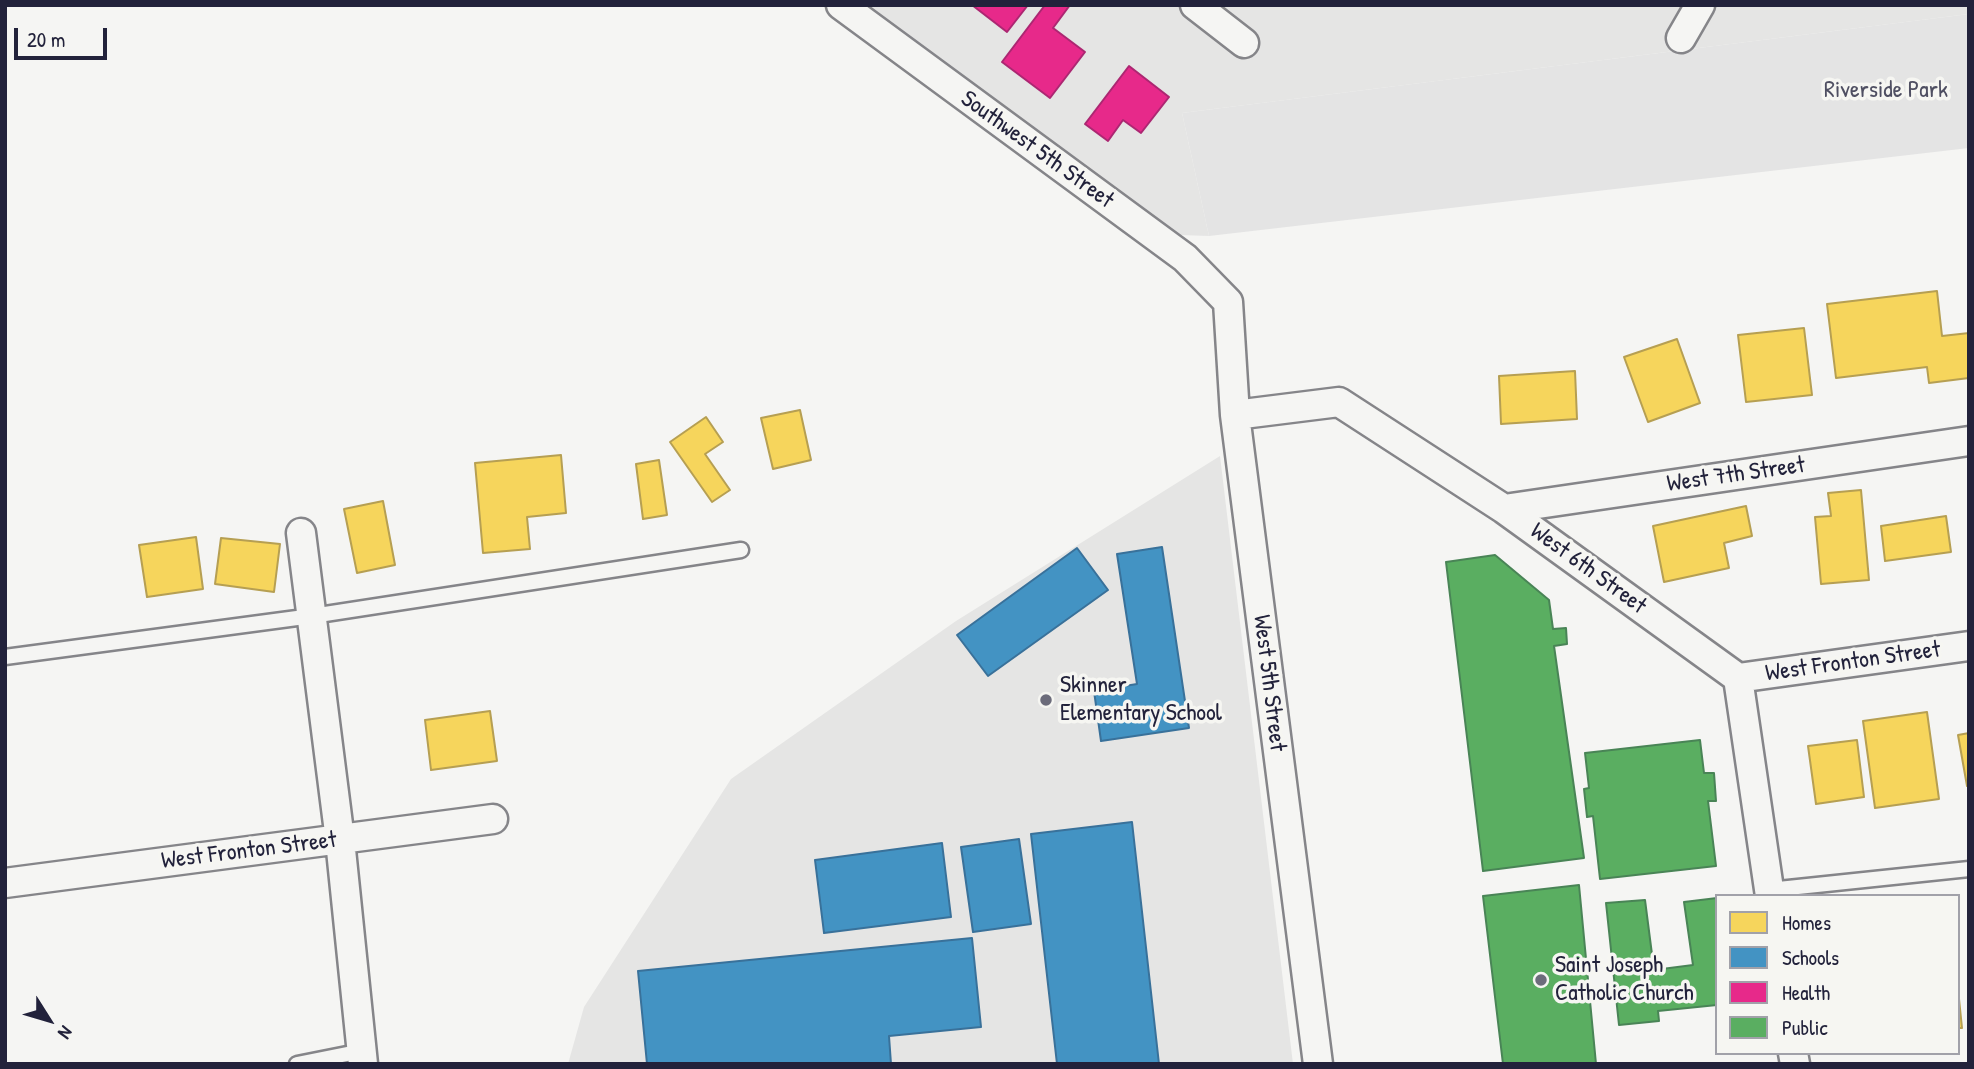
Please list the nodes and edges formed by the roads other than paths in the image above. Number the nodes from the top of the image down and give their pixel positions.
1 (841, 5) edge
2 (1195, 5) edge
3 (1700, 5) edge
4 (1681, 38) dead end
5 (1244, 43) dead end
6 (1228, 302) joint
7 (1235, 415) junction
8 (1969, 441) edge
9 (1504, 509) junction
10 (301, 533) dead end
11 (741, 550) dead end
12 (312, 616) junction
13 (1969, 646) edge
14 (5, 657) edge
15 (1738, 678) junction
16 (493, 819) dead end
17 (340, 840) junction
18 (1969, 869) edge
19 (5, 883) edge
20 (1770, 893) edge
21 (362, 1057) edge
22 (298, 1064) edge
23 (1318, 1064) edge

1 - 6 street, Southwest 5th Street
2 - 5 street
3 - 4 street
6 - 7 street, West 5th Street
7 - 9 street, West 6th Street
7 - 23 street, West 5th Street
8 - 9 street, West 7th Street
9 - 15 street, West 6th Street
10 - 12 street
11 - 12 lane
12 - 14 lane
12 - 17 street
13 - 15 street, West Fronton Street
15 - 20 street
16 - 17 street, West Fronton Street
17 - 19 street, West Fronton Street
17 - 21 street
18 - 20 lane
21 - 22 lane

